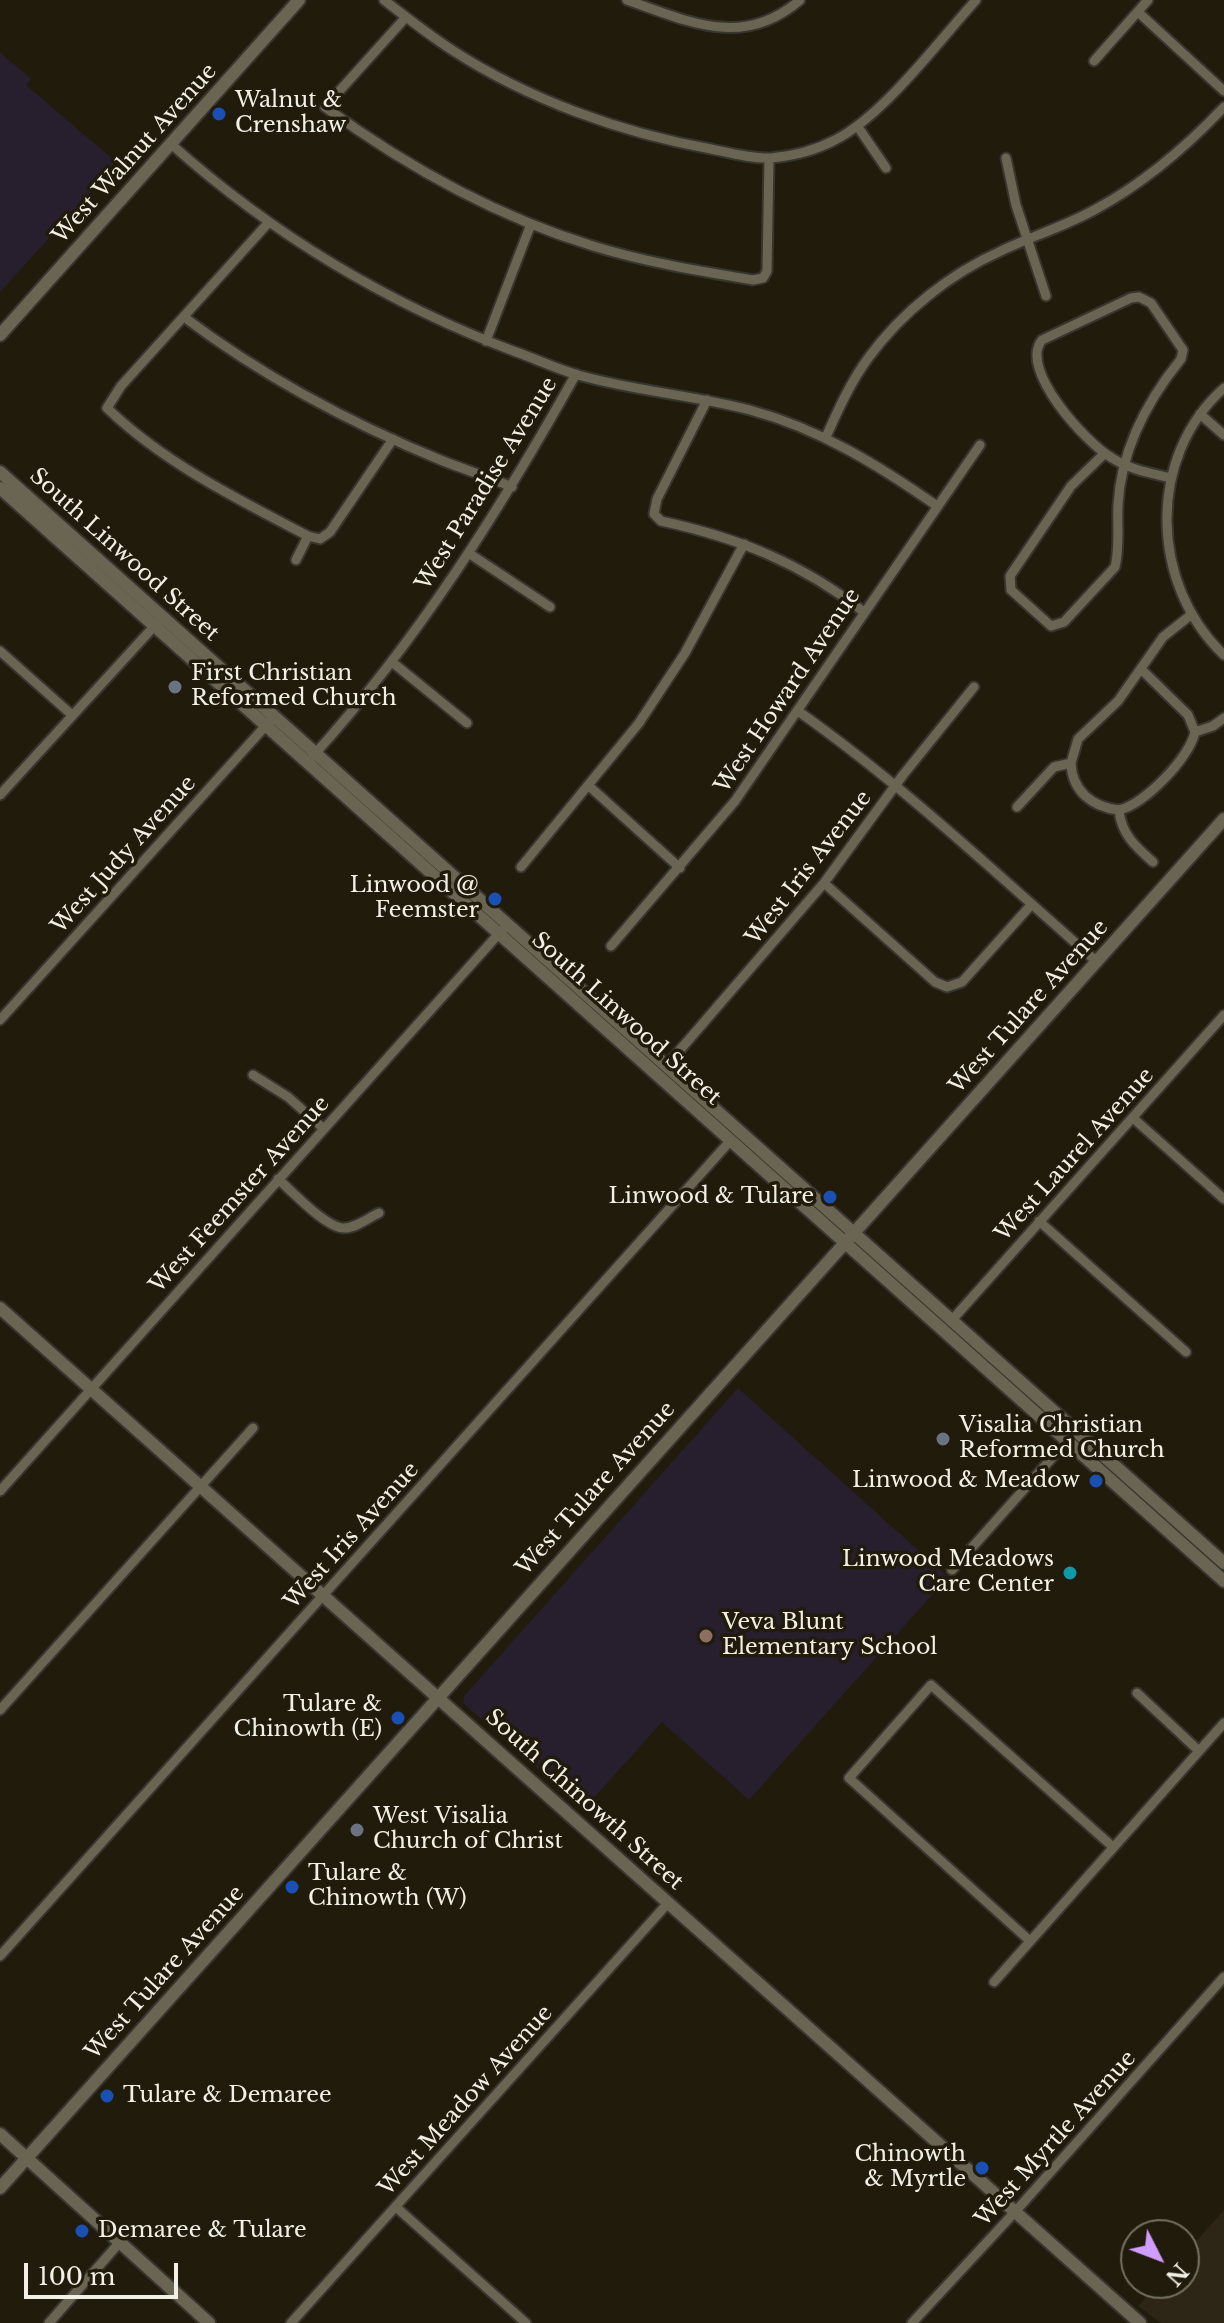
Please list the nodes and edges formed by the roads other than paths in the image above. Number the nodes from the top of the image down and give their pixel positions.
1 (299, 0) edge
2 (384, 0) edge
3 (627, 0) edge
4 (800, 0) edge
5 (976, 0) edge
6 (1148, 0) edge
7 (1138, 12) junction
8 (406, 17) junction
9 (1094, 61) dead end
10 (1224, 91) edge
11 (1224, 107) edge
12 (858, 127) junction
13 (171, 144) junction
14 (769, 158) junction
15 (1006, 158) dead end
16 (886, 168) dead end
17 (269, 222) junction
18 (531, 224) junction
19 (1027, 240) junction
20 (1046, 296) dead end
21 (184, 317) junction
22 (0, 335) edge
23 (486, 341) junction
24 (576, 374) junction
25 (1224, 388) edge
26 (707, 400) junction
27 (1200, 414) junction
28 (1224, 435) edge
29 (826, 437) junction
30 (393, 439) junction
31 (980, 445) dead end
32 (1104, 454) junction
33 (1125, 465) junction
34 (0, 472) edge
35 (1171, 478) junction
36 (512, 487) junction
37 (0, 488) edge
38 (937, 506) junction
39 (308, 536) junction
40 (744, 544) junction
41 (470, 554) junction
42 (296, 560) dead end
43 (550, 607) dead end
44 (864, 612) junction
45 (1192, 614) junction
46 (158, 621) junction
47 (0, 651) edge
48 (1224, 655) edge
49 (392, 662) junction
50 (1141, 669) junction
51 (974, 687) dead end
52 (798, 711) junction
53 (72, 715) junction
54 (1224, 718) edge
55 (270, 720) junction
56 (467, 723) dead end
57 (1195, 732) junction
58 (312, 757) junction
59 (1071, 763) junction
60 (896, 785) junction
61 (589, 786) junction
62 (0, 795) edge
63 (1017, 807) dead end
64 (1119, 810) junction
65 (1221, 828) edge
66 (1153, 862) dead end
67 (521, 867) dead end
68 (680, 868) junction
69 (824, 883) junction
70 (1031, 905) junction
71 (504, 928) junction
72 (611, 946) dead end
73 (1097, 962) junction
74 (1224, 1016) edge
75 (0, 1020) edge
76 (667, 1065) junction
77 (253, 1075) dead end
78 (1133, 1118) junction
79 (730, 1121) junction
80 (324, 1129) junction
81 (731, 1140) junction
82 (278, 1179) junction
83 (1224, 1199) edge
84 (379, 1213) dead end
85 (1039, 1221) junction
86 (850, 1237) junction
87 (0, 1308) edge
88 (952, 1320) junction
89 (956, 1341) junction
90 (1186, 1352) dead end
91 (91, 1389) junction
92 (253, 1428) dead end
93 (1067, 1441) junction
94 (1124, 1473) junction
95 (200, 1487) junction
96 (0, 1491) edge
97 (1224, 1563) edge
98 (952, 1570) dead end
99 (1224, 1581) edge
100 (322, 1596) junction
101 (1137, 1693) dead end
102 (438, 1696) junction
103 (0, 1710) edge
104 (1224, 1723) edge
105 (1199, 1751) junction
106 (1113, 1847) junction
107 (668, 1903) junction
108 (1030, 1941) junction
109 (0, 1956) edge
110 (1224, 1977) edge
111 (994, 1982) dead end
112 (0, 2134) edge
113 (27, 2158) junction
114 (0, 2188) edge
115 (396, 2207) junction
116 (1014, 2213) junction
117 (120, 2242) junction
118 (49, 2323) edge
119 (209, 2323) edge
120 (291, 2323) edge
121 (526, 2323) edge
122 (912, 2323) edge
123 (1140, 2323) edge

1 - 13 street, West Walnut Avenue
2 - 8 street
3 - 4 street
5 - 12 street
6 - 7 street
7 - 9 street
7 - 10 street
8 - 14 street
8 - 18 street
11 - 19 street
12 - 14 street
12 - 16 street
13 - 17 street
13 - 22 street, West Walnut Avenue
14 - 18 street
15 - 19 street
17 - 21 street
17 - 23 street
18 - 23 street
19 - 20 street
19 - 29 street
21 - 30 street
21 - 39 street
23 - 24 street
24 - 26 street
24 - 36 street, West Paradise Avenue
25 - 27 street
26 - 29 street
26 - 40 street
27 - 28 street
27 - 35 street
29 - 38 street
30 - 36 street
30 - 39 street
31 - 38 street, West Howard Avenue
32 - 33 street
32 - 33 street
32 - 33 street
33 - 35 street
34 - 46 street, South Linwood Street
35 - 45 street
36 - 41 street, West Paradise Avenue
37 - 46 street, South Linwood Street
38 - 44 street, West Howard Avenue
39 - 42 street
40 - 44 street
40 - 61 street
41 - 43 street
41 - 49 street, West Paradise Avenue
44 - 52 street, West Howard Avenue
45 - 48 street
45 - 50 street
46 - 53 street
46 - 55 street, South Linwood Street
47 - 53 street
49 - 56 street
49 - 58 street, West Paradise Avenue
50 - 57 street
50 - 59 street
51 - 60 street, West Iris Avenue
52 - 60 street
52 - 68 street, West Howard Avenue
53 - 62 street
54 - 57 street
55 - 58 street, South Linwood Street
55 - 75 street, West Judy Avenue
57 - 64 street
58 - 71 street, South Linwood Street
59 - 63 street
59 - 64 street
60 - 69 street, West Iris Avenue
60 - 70 street
61 - 67 street
61 - 68 street
64 - 66 street
65 - 73 street, West Tulare Avenue
68 - 72 street, West Howard Avenue
69 - 70 street
69 - 76 street, West Iris Avenue
70 - 73 street
71 - 76 street, South Linwood Street
71 - 80 street, West Feemster Avenue
71 - 81 street, South Linwood Street
73 - 86 street, West Tulare Avenue
74 - 78 street, West Laurel Avenue
76 - 79 street, South Linwood Street
77 - 80 street
78 - 83 street
78 - 85 street, West Laurel Avenue
79 - 81 street
79 - 86 street, South Linwood Street
80 - 82 street, West Feemster Avenue
81 - 86 street, South Linwood Street
81 - 100 street, West Iris Avenue
82 - 84 street
82 - 91 street, West Feemster Avenue
85 - 88 street, West Laurel Avenue
85 - 90 street
86 - 88 street, South Linwood Street
86 - 89 street, South Linwood Street
86 - 102 street, West Tulare Avenue
87 - 91 street, South Chinowth Street
88 - 89 street
88 - 94 street, South Linwood Street
89 - 93 street, South Linwood Street
91 - 95 street, South Chinowth Street
91 - 96 street, West Feemster Avenue
92 - 95 street
93 - 94 street
93 - 98 street
93 - 99 street, South Linwood Street
94 - 97 street, South Linwood Street
95 - 100 street, South Chinowth Street
95 - 103 street
100 - 102 street, South Chinowth Street
100 - 109 street, West Iris Avenue
101 - 105 street
102 - 107 street, South Chinowth Street
102 - 113 street, West Tulare Avenue
104 - 105 street
105 - 106 street
106 - 108 street
106 - 108 street
107 - 115 street, West Meadow Avenue
107 - 116 street, South Chinowth Street
108 - 111 street
110 - 116 street, West Myrtle Avenue
112 - 113 street
113 - 114 street, West Tulare Avenue
113 - 117 street
115 - 120 street, West Meadow Avenue
115 - 121 street
116 - 122 street, West Myrtle Avenue
116 - 123 street, South Chinowth Street
117 - 118 street
117 - 119 street

